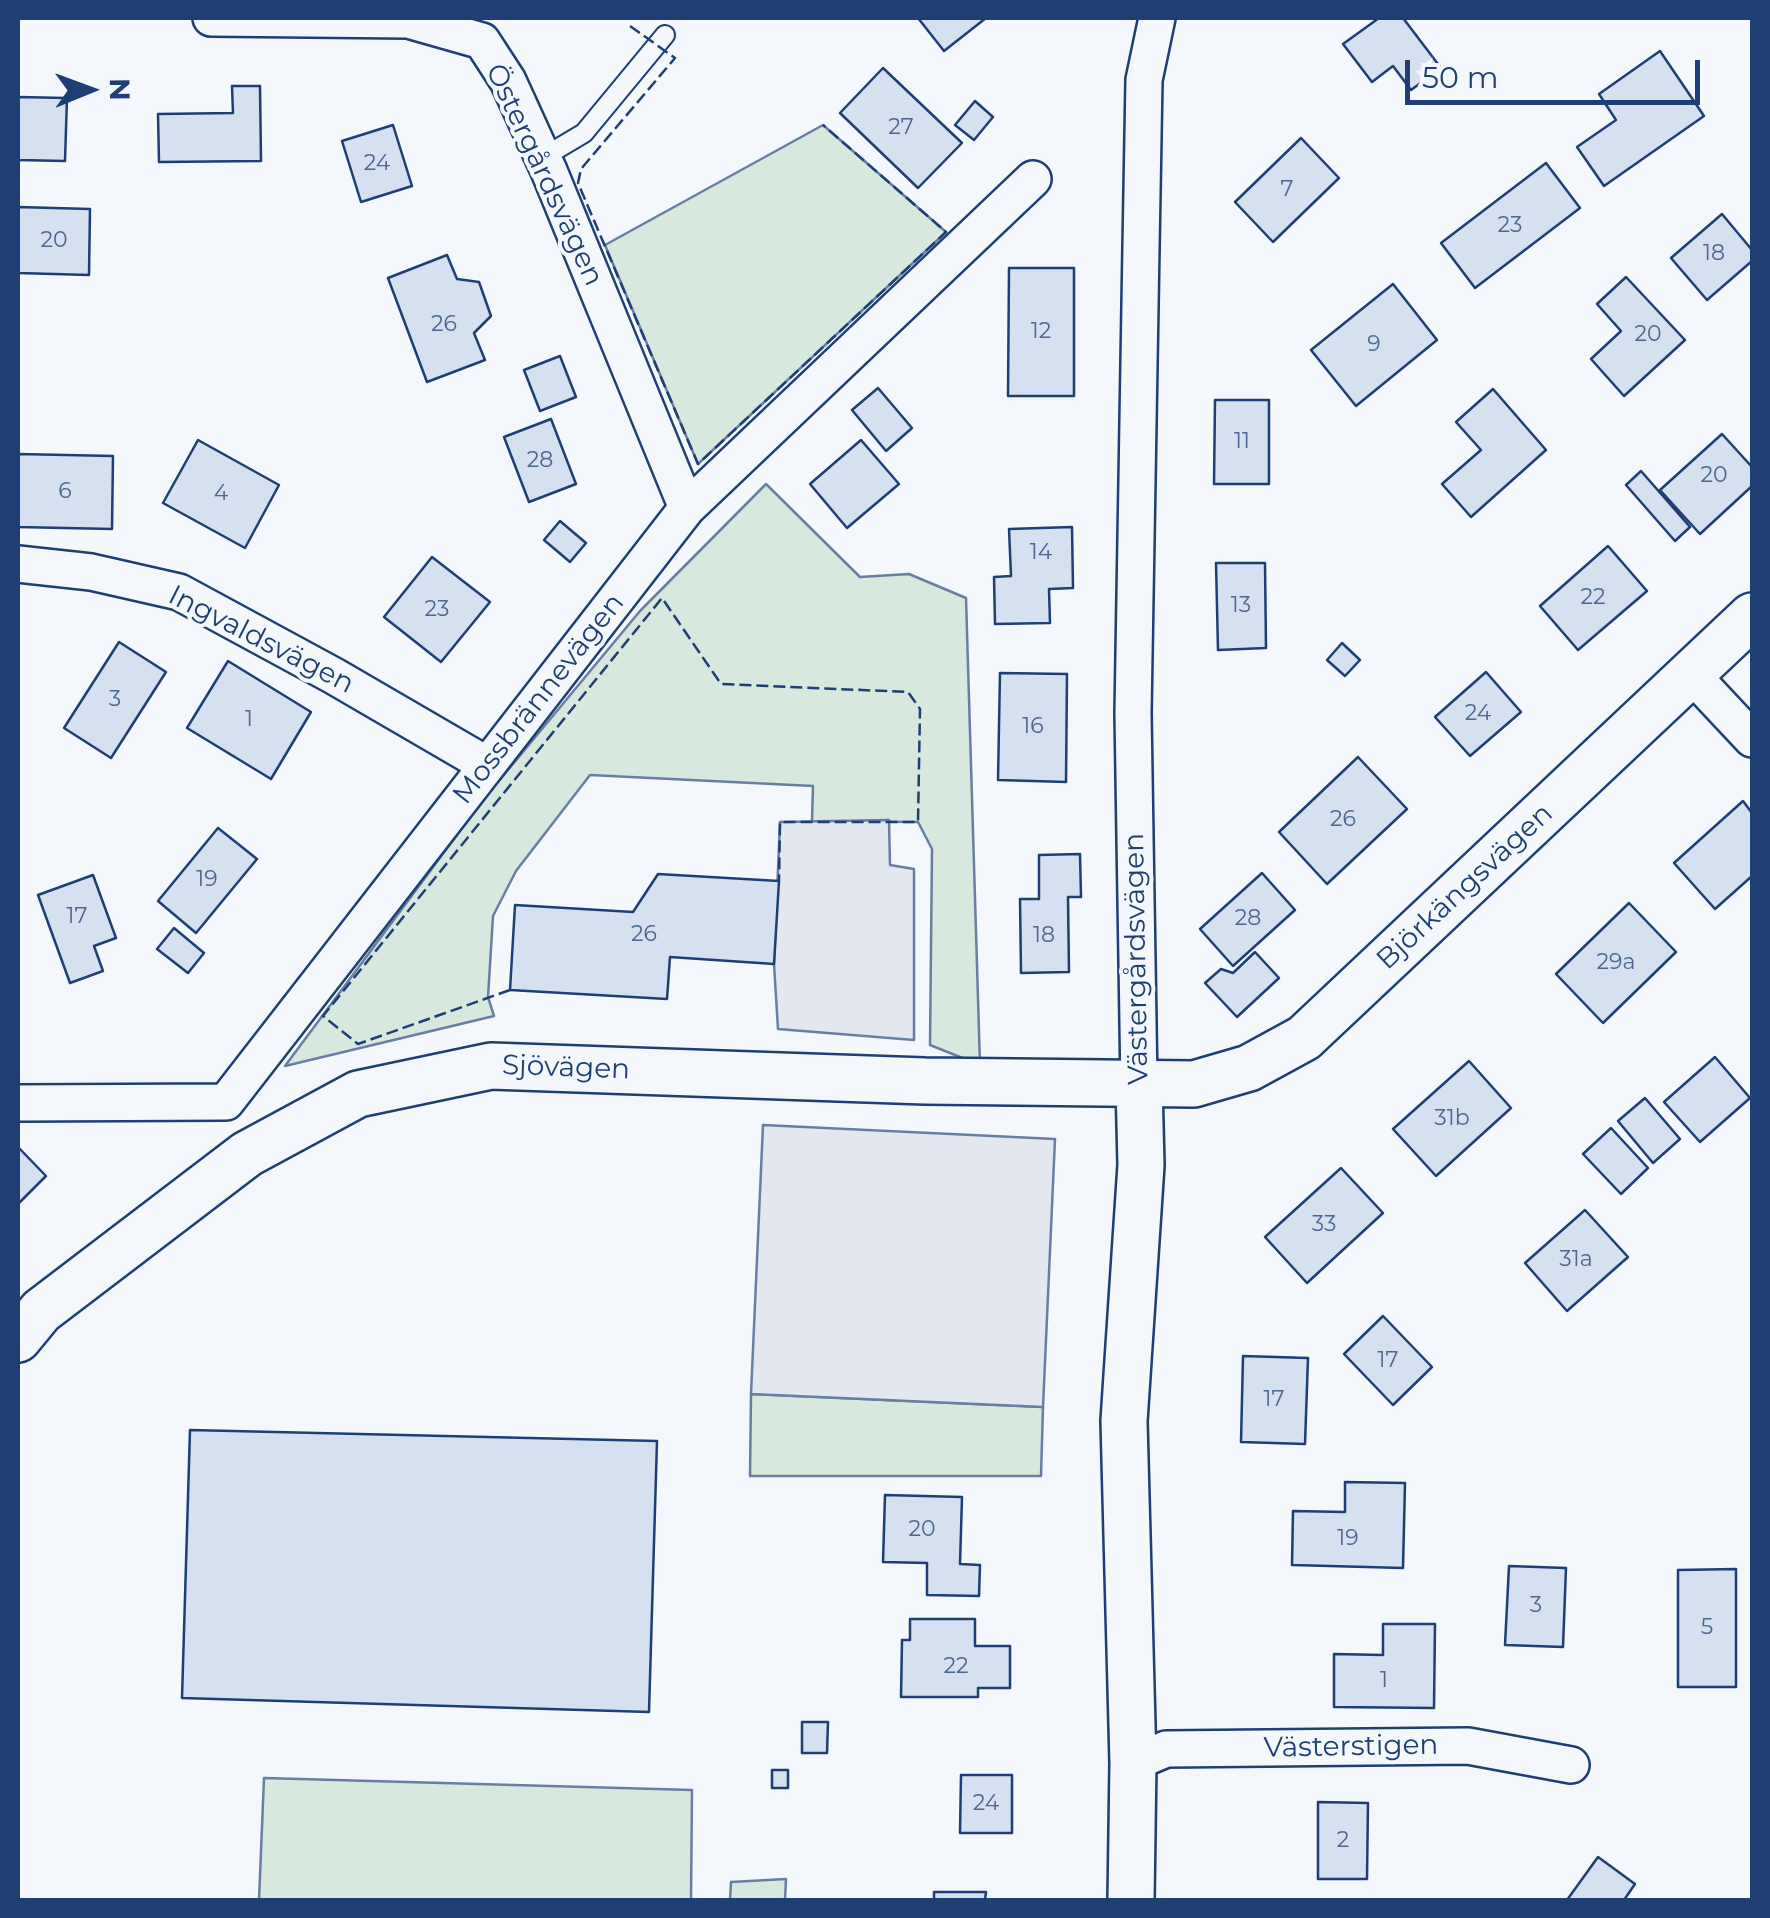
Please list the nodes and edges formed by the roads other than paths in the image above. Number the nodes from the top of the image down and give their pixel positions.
1 (211, 18) edge
2 (1157, 18) edge
3 (664, 35) dead end
4 (542, 158) junction
5 (1033, 179) dead end
6 (687, 508) junction
7 (18, 564) edge
8 (1752, 616) edge
9 (1692, 675) junction
10 (1752, 739) edge
11 (487, 766) junction
12 (1138, 1085) junction
13 (18, 1103) edge
14 (18, 1339) edge
15 (1133, 1764) junction
16 (1571, 1764) dead end
17 (1131, 1900) edge

1 - 4 street, Östergårdsvägen
2 - 12 street, Västergårdsvägen
3 - 4 lane
4 - 6 street, Östergårdsvägen
5 - 6 street, Mossbrännevägen
6 - 11 street, Mossbrännevägen
7 - 11 street, Ingvaldsvägen
8 - 9 street, Björkängsvägen
9 - 10 street
9 - 12 street, Björkängsvägen
11 - 13 street, Mossbrännevägen
12 - 14 street, Sjövägen
12 - 15 street, Västergårdsvägen
15 - 16 street, Västerstigen
15 - 17 street, Västergårdsvägen

